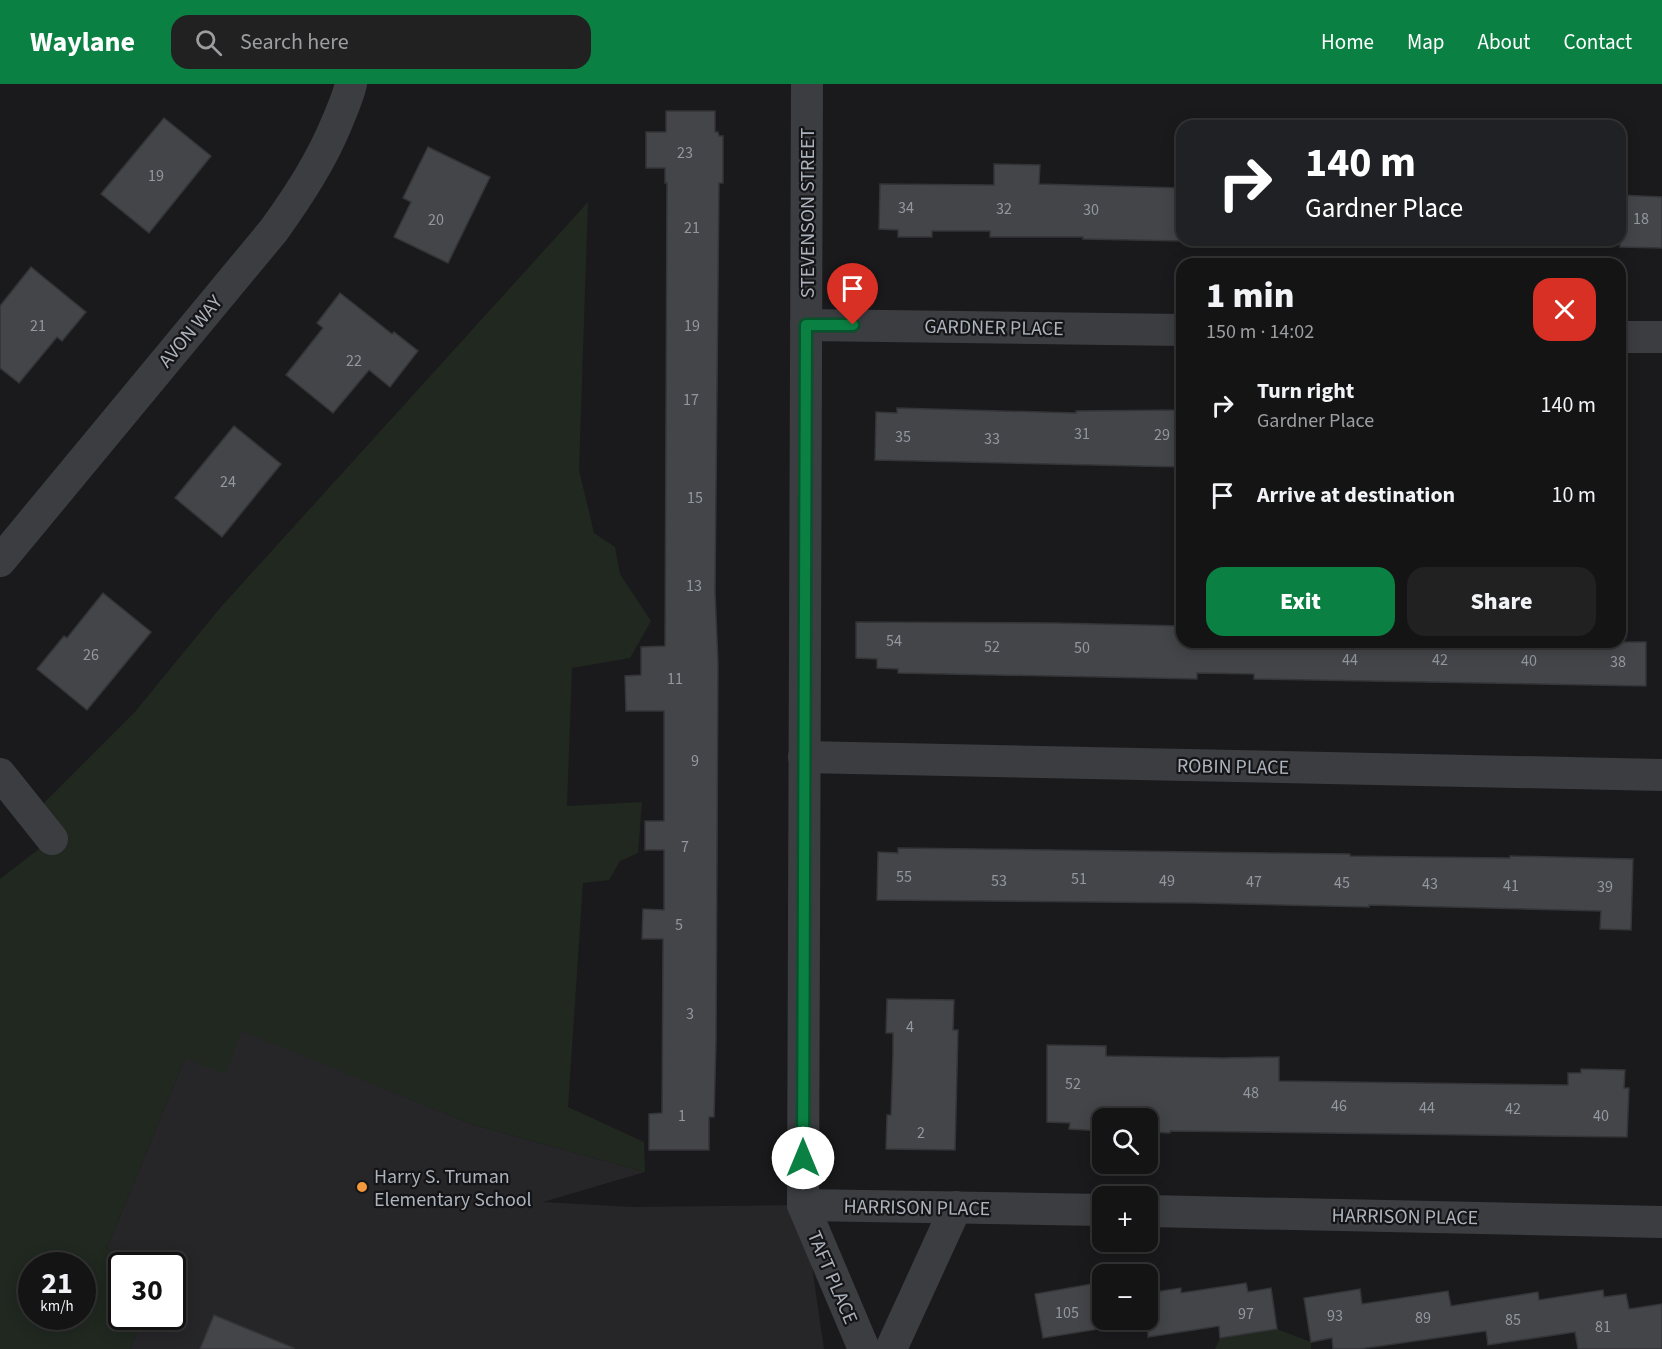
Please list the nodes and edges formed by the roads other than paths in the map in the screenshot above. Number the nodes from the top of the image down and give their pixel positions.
1 (351, 84) edge
2 (807, 84) edge
3 (806, 325) junction
4 (1176, 330) edge
5 (1626, 337) edge
6 (1662, 337) edge
7 (0, 561) edge
8 (804, 757) junction
9 (0, 774) edge
10 (1662, 775) edge
11 (52, 838) dead end
12 (803, 1205) junction
13 (956, 1207) junction
14 (1092, 1210) edge
15 (1158, 1211) edge
16 (1662, 1222) edge
17 (864, 1349) edge
18 (891, 1349) edge

1 - 7 street, AVON WAY
2 - 3 street, STEVENSON STREET
3 - 4 street, GARDNER PLACE
3 - 8 street, STEVENSON STREET
5 - 6 street
8 - 10 street, ROBIN PLACE
8 - 12 street, STEVENSON STREET
9 - 11 street
12 - 13 street, HARRISON PLACE
12 - 17 street, TAFT PLACE
13 - 14 street, HARRISON PLACE
13 - 18 street
15 - 16 street, HARRISON PLACE

